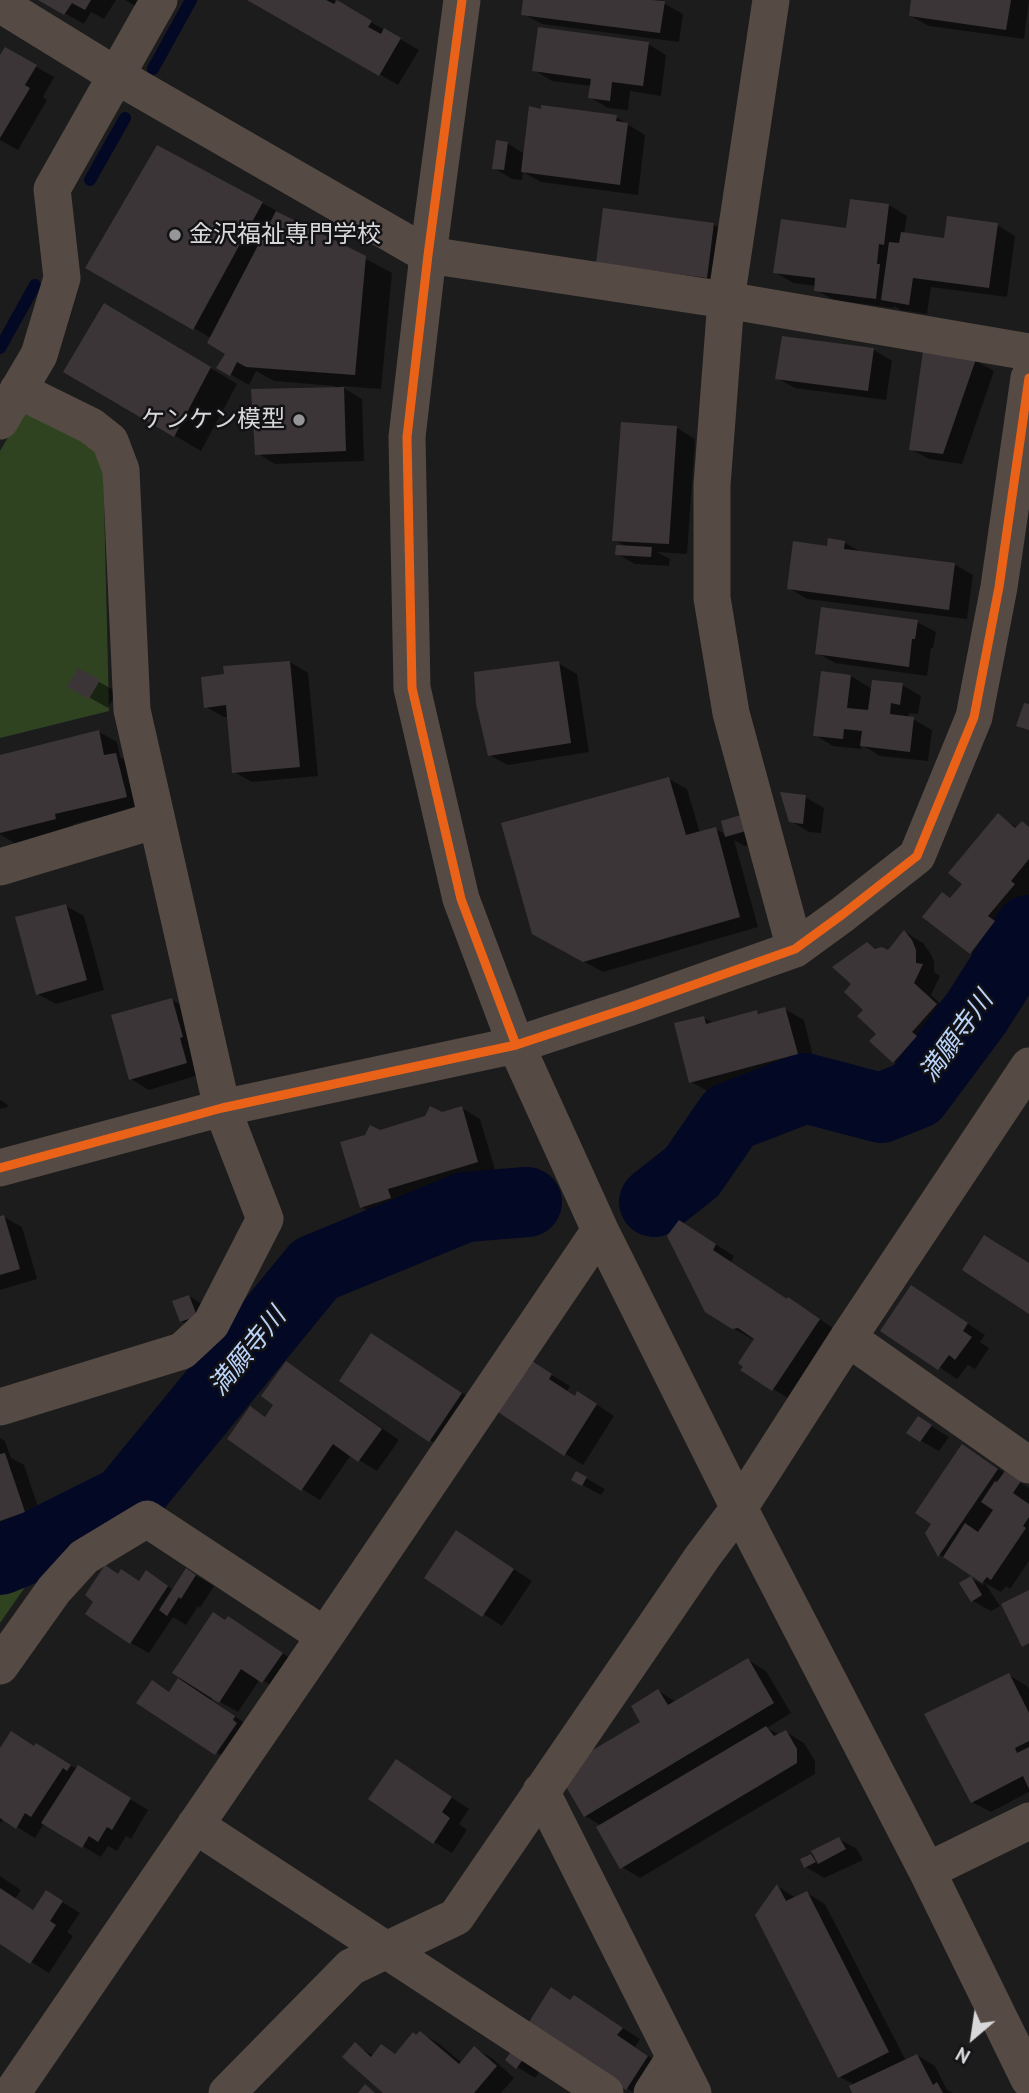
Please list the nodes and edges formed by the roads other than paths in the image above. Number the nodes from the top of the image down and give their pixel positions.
1 (159, 0) edge
2 (462, 0) edge
3 (771, 0) edge
4 (0, 4) edge
5 (117, 76) junction
6 (428, 255) junction
7 (726, 300) junction
8 (1029, 352) edge
9 (1029, 378) edge
10 (18, 390) junction
11 (0, 421) edge
12 (156, 820) junction
13 (0, 867) edge
14 (795, 949) junction
15 (516, 1045) junction
16 (1029, 1066) edge
17 (222, 1108) junction
18 (0, 1168) edge
19 (600, 1230) junction
20 (848, 1338) junction
21 (0, 1406) edge
22 (1029, 1465) edge
23 (739, 1508) junction
24 (325, 1636) junction
25 (0, 1666) edge
26 (541, 1791) junction
27 (1029, 1821) edge
28 (195, 1825) junction
29 (927, 1871) junction
30 (387, 1950) junction
31 (675, 2057) junction
32 (1029, 2080) edge
33 (12, 2093) edge
34 (228, 2093) edge
35 (605, 2093) edge
36 (652, 2093) edge
37 (693, 2093) edge

1 - 5 street
2 - 6 street
3 - 7 street
4 - 5 street
5 - 6 street
5 - 10 street
6 - 7 street
6 - 15 street
7 - 8 street
7 - 14 street
9 - 14 street
10 - 11 street
10 - 12 street
12 - 13 street
12 - 17 street
14 - 15 street
15 - 17 street
15 - 19 street
16 - 20 street
17 - 18 street
17 - 21 street
19 - 23 street
19 - 24 street
20 - 22 street
20 - 23 street
23 - 26 street
23 - 29 street
24 - 25 street
24 - 28 street
26 - 30 street
26 - 31 street
27 - 29 street
28 - 30 street
28 - 33 street
29 - 32 street
30 - 34 street
30 - 35 street
31 - 36 street
31 - 37 street

